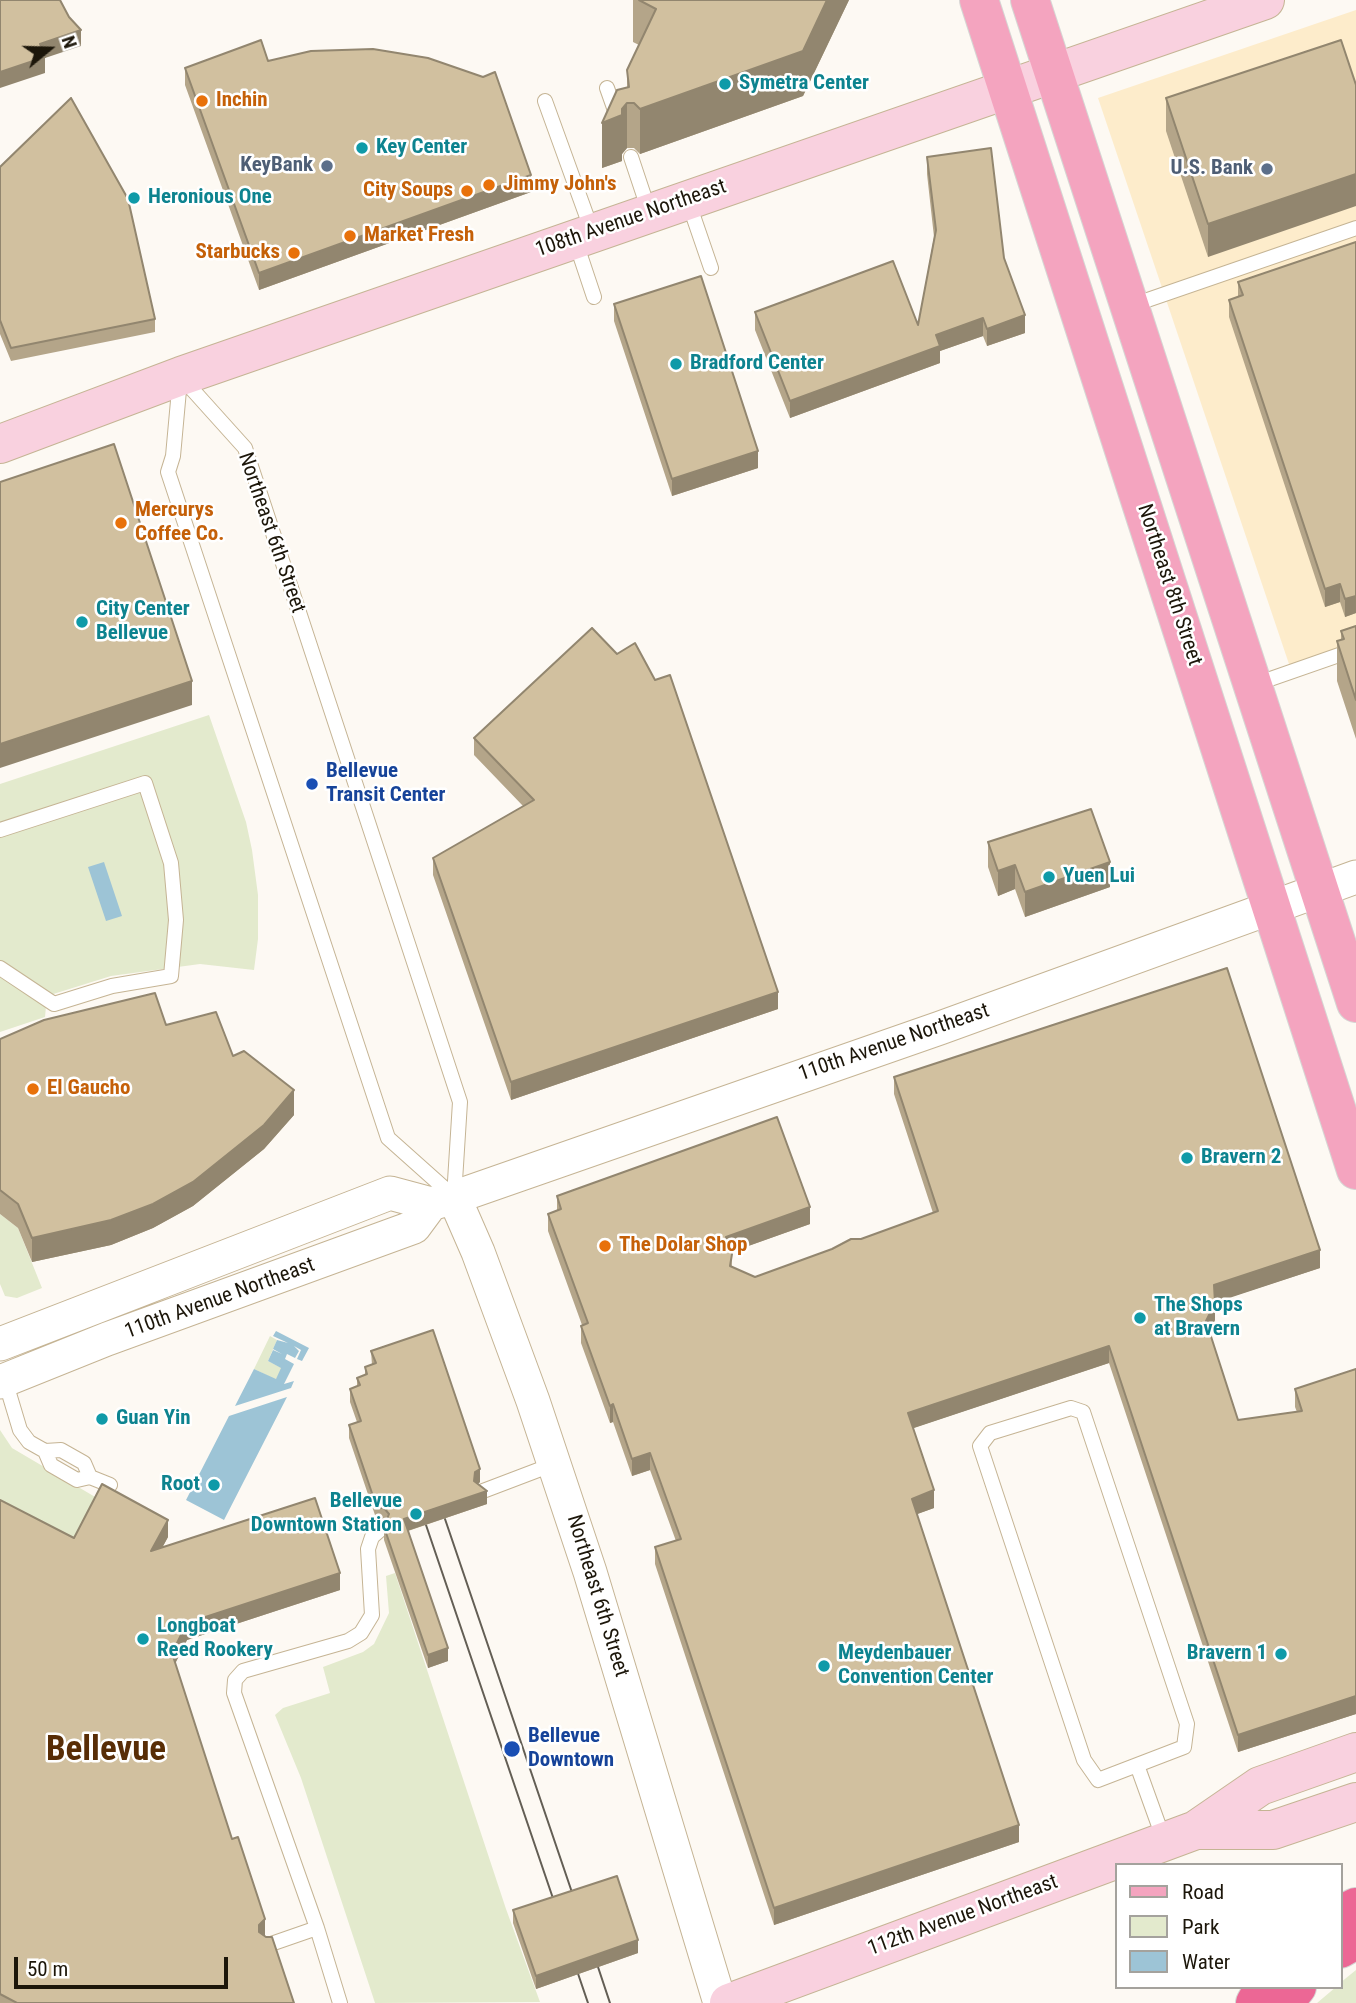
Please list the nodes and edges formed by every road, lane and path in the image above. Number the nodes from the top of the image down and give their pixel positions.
1 (979, 0) edge
2 (1030, 0) edge
3 (1265, 0) edge
4 (1052, 73) junction
5 (607, 88) dead end
6 (1006, 89) junction
7 (545, 101) dead end
8 (621, 127) edge
9 (631, 158) edge
10 (687, 199) junction
11 (650, 212) junction
12 (1356, 228) edge
13 (583, 235) junction
14 (711, 268) dead end
15 (594, 297) dead end
16 (1129, 306) junction
17 (181, 376) junction
18 (0, 444) edge
19 (1356, 649) edge
20 (1252, 685) junction
21 (0, 830) edge
22 (1356, 877) edge
23 (1319, 890) junction
24 (1271, 906) junction
25 (0, 968) edge
26 (1356, 1003) edge
27 (1356, 1170) edge
28 (447, 1199) junction
29 (65, 1319) junction
30 (0, 1344) edge
31 (2, 1381) edge
32 (554, 1464) junction
33 (110, 1485) edge
34 (483, 1491) edge
35 (380, 1530) edge
36 (1356, 1752) edge
37 (1137, 1765) junction
38 (1356, 1802) edge
39 (1180, 1836) junction
40 (317, 1928) junction
41 (268, 1945) edge
42 (1295, 1989) edge
43 (340, 2003) edge
44 (720, 2003) edge
45 (729, 2003) edge
46 (1284, 2003) edge

1 - 6 main road, Northeast 8th Street
2 - 4 main road
3 - 4 main road, 108th Avenue Northeast
4 - 6 main road, 108th Avenue Northeast
4 - 16 main road
5 - 8 lane
6 - 10 main road, 108th Avenue Northeast
6 - 24 main road, Northeast 8th Street
7 - 13 lane
9 - 11 lane
10 - 11 main road, 108th Avenue Northeast
10 - 14 lane
11 - 13 main road, 108th Avenue Northeast
12 - 16 lane
13 - 15 lane
13 - 17 main road, 108th Avenue Northeast
16 - 20 main road
17 - 18 main road, 108th Avenue Northeast
17 - 28 lane, Northeast 6th Street
17 - 28 lane, Northeast 6th Street
19 - 20 lane
20 - 23 main road
21 - 25 lane
22 - 23 street, 110th Avenue Northeast
23 - 24 street, 110th Avenue Northeast
23 - 26 main road
24 - 27 main road, Northeast 8th Street
24 - 28 street, 110th Avenue Northeast
28 - 29 street, 110th Avenue Northeast
28 - 31 street, 110th Avenue Northeast
28 - 32 street, Northeast 6th Street
29 - 30 street, 110th Avenue Northeast
29 - 31 street
31 - 33 lane
32 - 34 lane
32 - 44 street, Northeast 6th Street
35 - 40 lane
36 - 39 main road, 112th Avenue Northeast
37 - 37 lane
37 - 39 lane
38 - 39 main road, 112th Avenue Northeast
39 - 45 main road, 112th Avenue Northeast
40 - 41 lane
40 - 43 lane
42 - 46 highway

